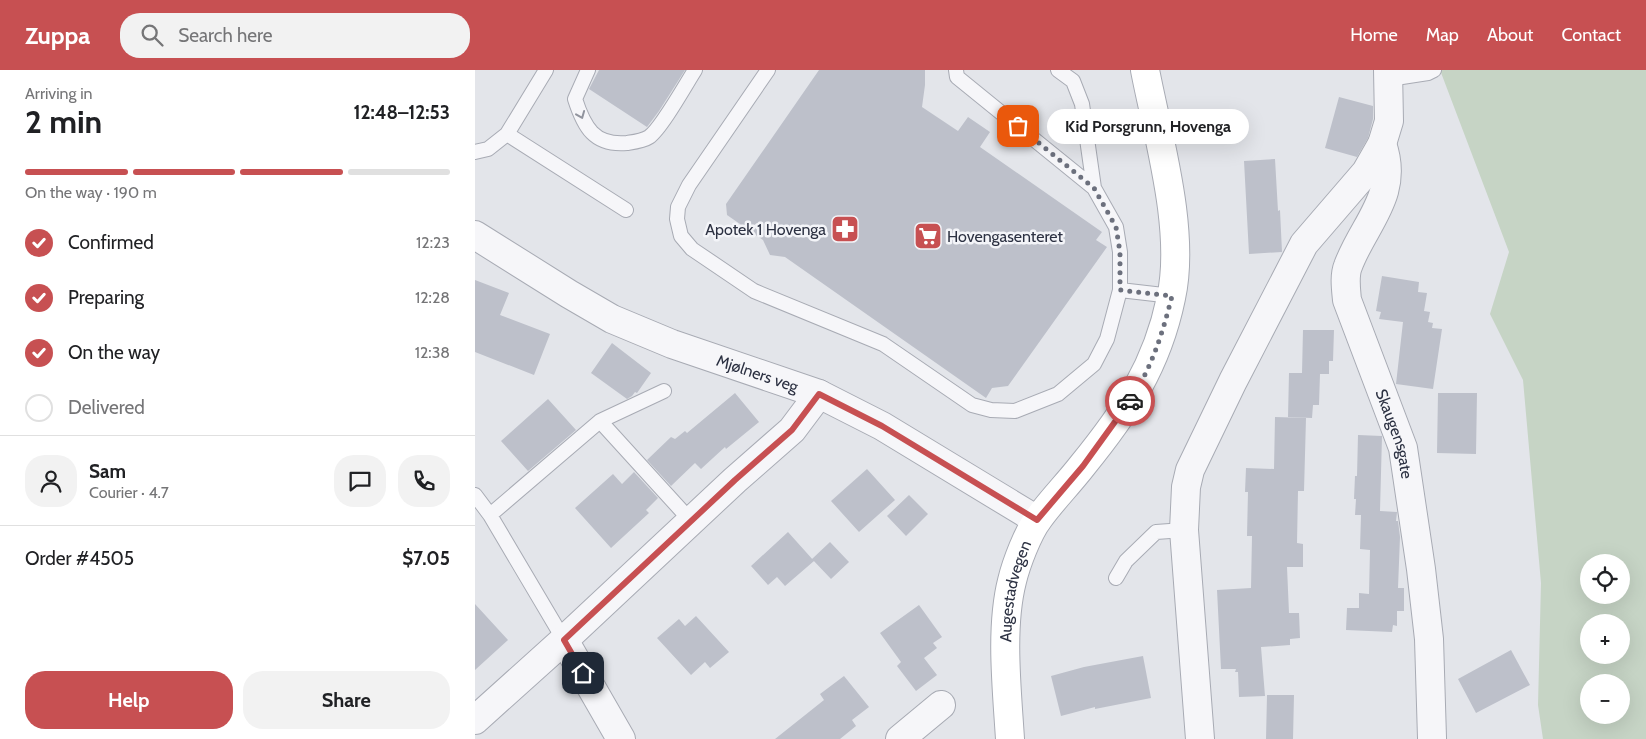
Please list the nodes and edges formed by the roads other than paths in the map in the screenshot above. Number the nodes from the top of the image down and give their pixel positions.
1 (546, 70) edge
2 (588, 70) edge
3 (695, 70) edge
4 (768, 70) edge
5 (956, 70) edge
6 (1058, 70) edge
7 (1145, 70) edge
8 (1434, 70) edge
9 (1389, 74) edge
10 (507, 134) junction
11 (1382, 144) junction
12 (475, 152) edge
13 (1094, 188) junction
14 (626, 210) dead end
15 (475, 235) edge
16 (1120, 290) junction
17 (1172, 296) junction
18 (664, 391) dead end
19 (819, 394) junction
20 (600, 421) junction
21 (475, 495) edge
22 (489, 515) junction
23 (1037, 520) junction
24 (691, 521) junction
25 (1184, 530) junction
26 (1116, 578) dead end
27 (564, 640) junction
28 (941, 705) dead end
29 (475, 720) edge
30 (1432, 738) edge
31 (621, 739) edge
32 (899, 739) edge
33 (1010, 739) edge
34 (1200, 739) edge

1 - 10 lane
2 -> 3 lane
4 - 16 lane
5 - 13 lane
6 - 13 lane
7 - 17 main road, Augestadvegen
8 - 9 lane
9 - 11 street, Skaugensgate
10 - 12 lane
10 - 14 lane
11 - 25 street, Skaugensgate
11 - 30 street, Skaugensgate
13 - 16 lane
15 - 19 street, Mjølners veg
16 - 17 lane
17 - 23 main road, Augestadvegen
18 - 20 lane
19 - 23 street, Mjølners veg
19 - 24 street
20 - 22 lane
20 - 24 lane
21 - 22 lane
22 - 27 lane
23 - 33 main road, Augestadvegen
24 - 27 street
25 - 26 lane
25 - 34 street, Skaugensgate
27 - 29 street
27 - 31 street
28 - 32 street

